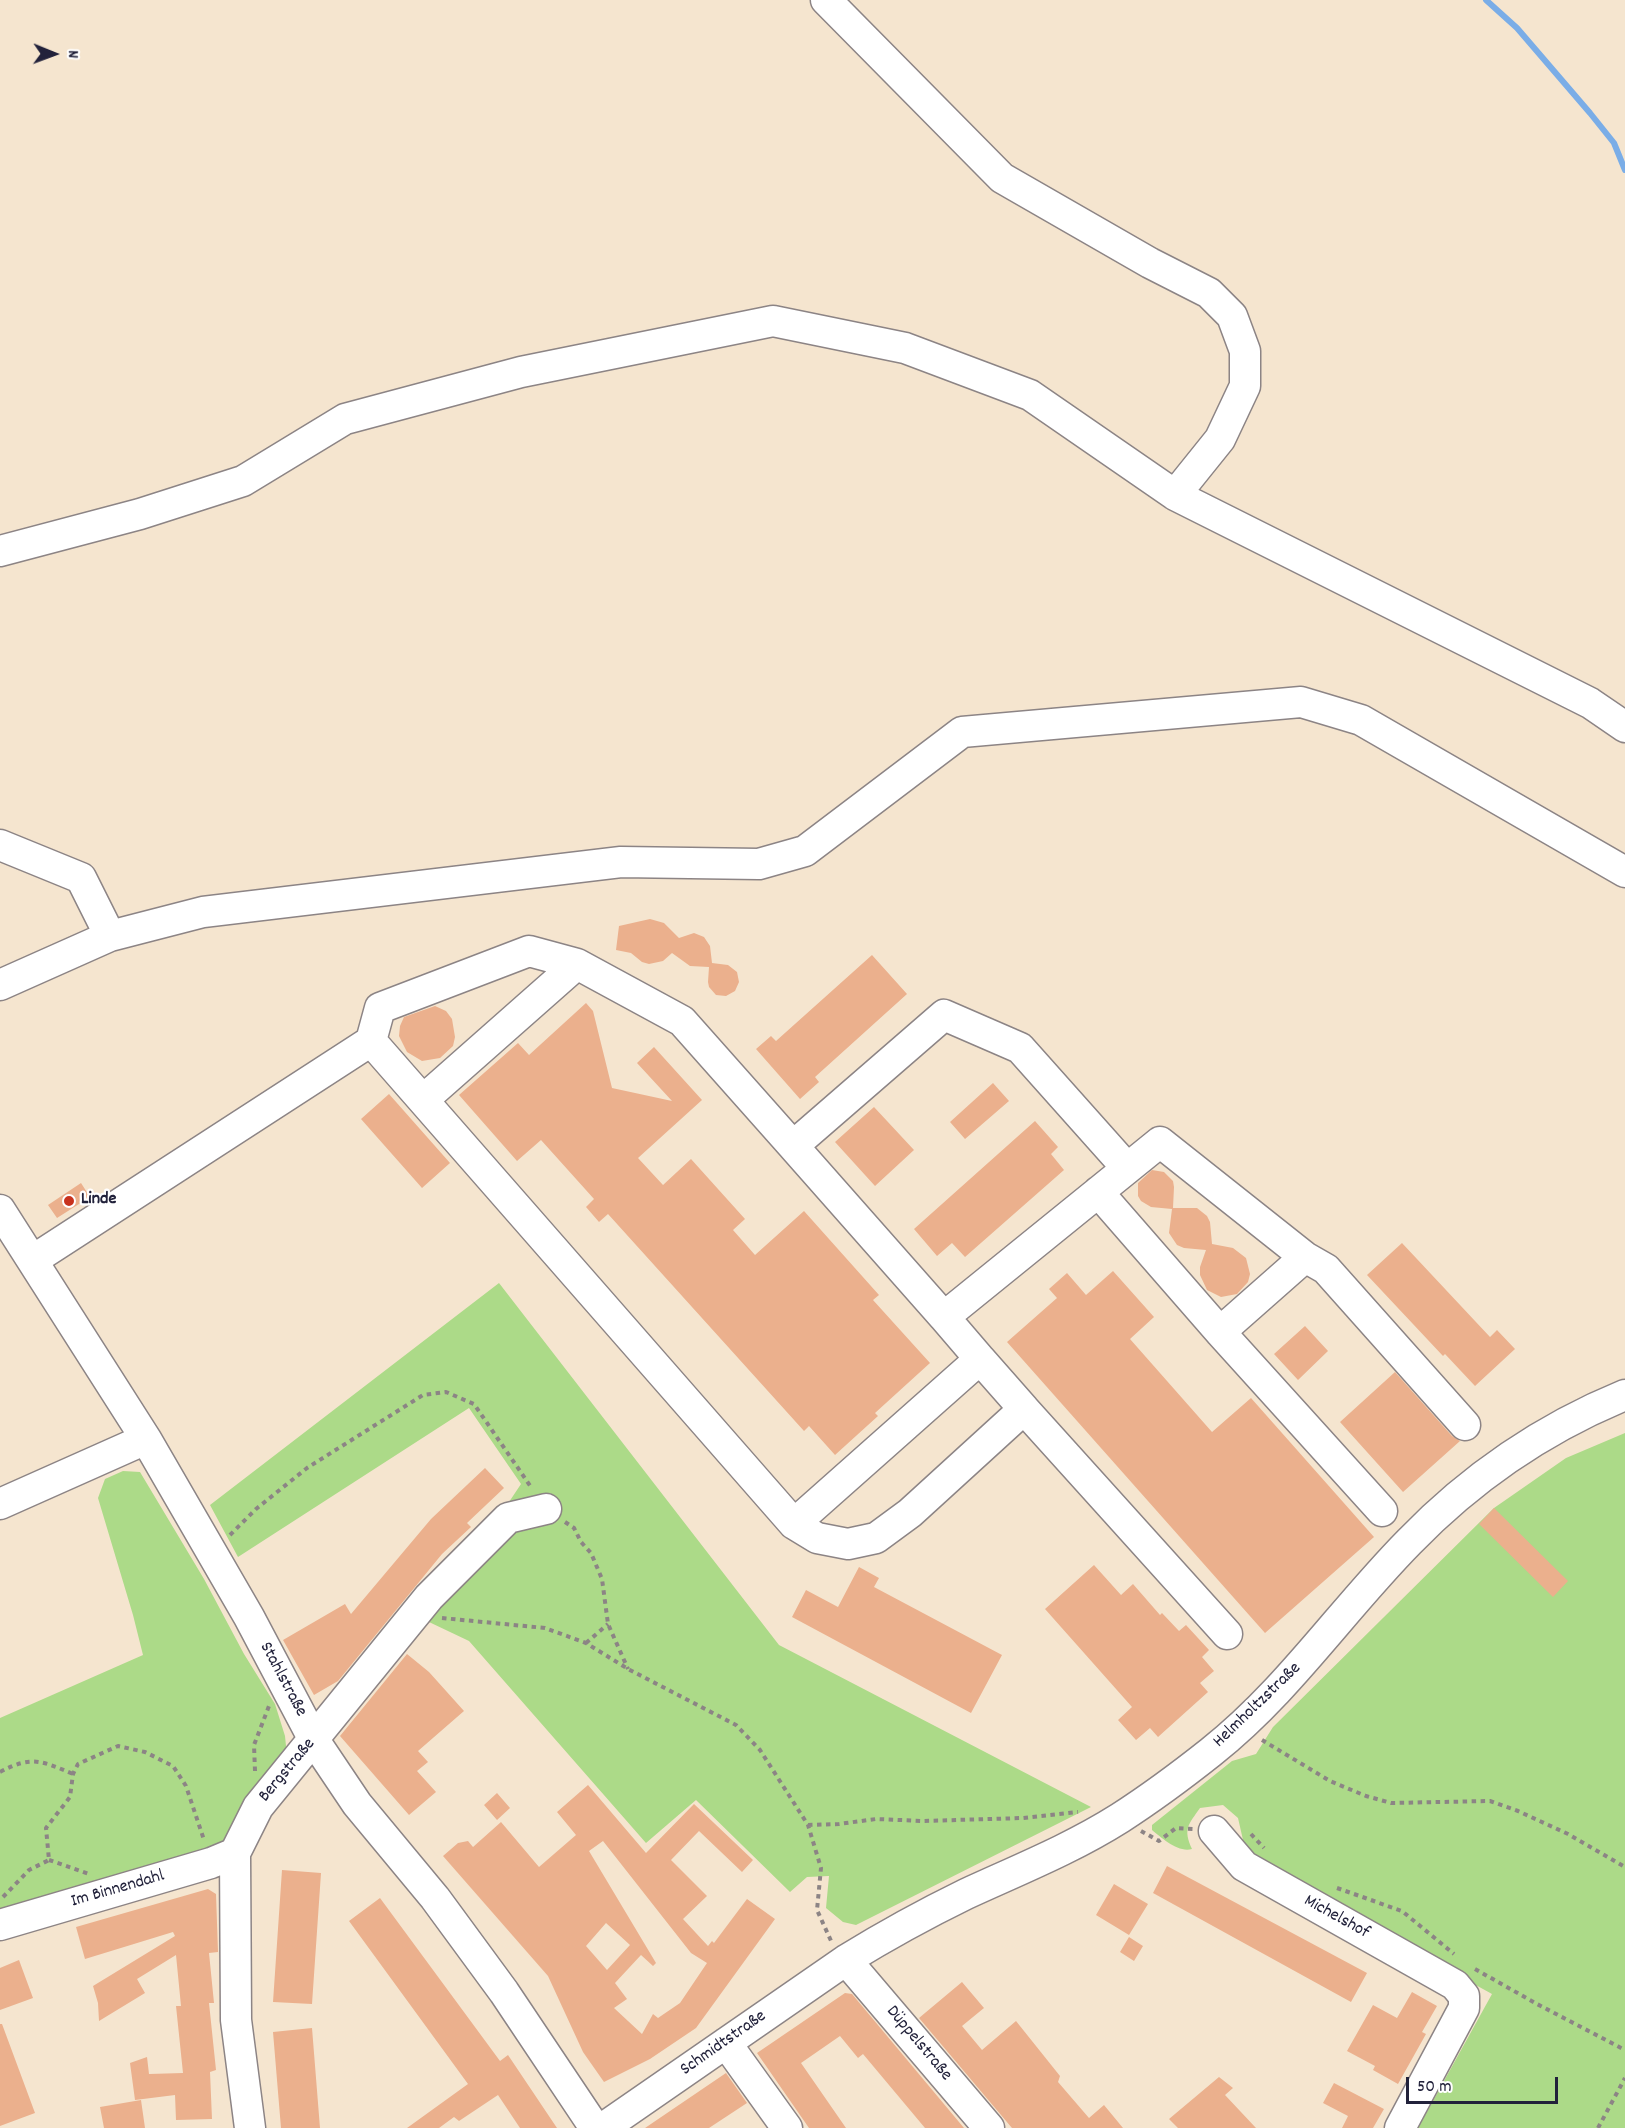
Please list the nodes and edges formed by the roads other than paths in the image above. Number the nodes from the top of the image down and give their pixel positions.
1 (826, 0) edge
2 (1175, 495) junction
3 (0, 551) edge
4 (1625, 726) edge
5 (0, 845) edge
6 (1625, 872) edge
7 (110, 936) junction
8 (577, 964) junction
9 (0, 985) edge
10 (371, 1041) junction
11 (423, 1100) junction
12 (793, 1146) junction
13 (1127, 1168) junction
14 (1098, 1192) junction
15 (0, 1210) edge
16 (1305, 1257) junction
17 (33, 1260) junction
18 (944, 1317) junction
19 (1220, 1332) junction
20 (980, 1359) junction
21 (1625, 1395) edge
22 (1024, 1410) junction
23 (1465, 1425) dead end
24 (146, 1440) junction
25 (6, 1496) edge
26 (546, 1509) road end
27 (1382, 1511) dead end
28 (794, 1524) junction
29 (1227, 1634) dead end
30 (314, 1740) junction
31 (1214, 1832) dead end
32 (223, 1858) junction
33 (0, 1925) edge
34 (846, 1960) junction
35 (726, 2043) junction
36 (250, 2128) edge
37 (595, 2128) edge
38 (603, 2128) edge
39 (787, 2128) edge
40 (990, 2128) edge
41 (1401, 2128) edge

1 - 2 street
2 - 3 street
2 - 4 street
5 - 7 street
6 - 7 street
7 - 9 street
8 - 10 street
8 - 11 street
8 - 12 street
10 - 11 street
10 - 17 street
11 - 28 street
12 - 13 street
12 - 18 street
13 - 14 street
13 - 16 street
14 - 18 street
14 - 19 street
15 - 17 street, Stahlstraße
16 - 19 street
16 - 23 street
17 - 24 street, Stahlstraße
18 - 20 street
19 - 27 street
20 - 22 street
20 - 28 street
21 - 34 street, Helmholtzstraße
22 - 28 street
22 - 29 street
24 - 25 street
24 - 30 street, Stahlstraße
26 - 30 street, Bergstraße
30 - 32 street, Bergstraße
30 - 37 street, Stahlstraße
31 - 41 street, Michelshof
32 - 33 street, Im Binnendahl
32 - 36 street, Bergstraße
34 - 35 street, Schmidtstraße
34 - 40 street, Düppelstraße
35 - 38 street, Schmidtstraße
35 - 39 street

